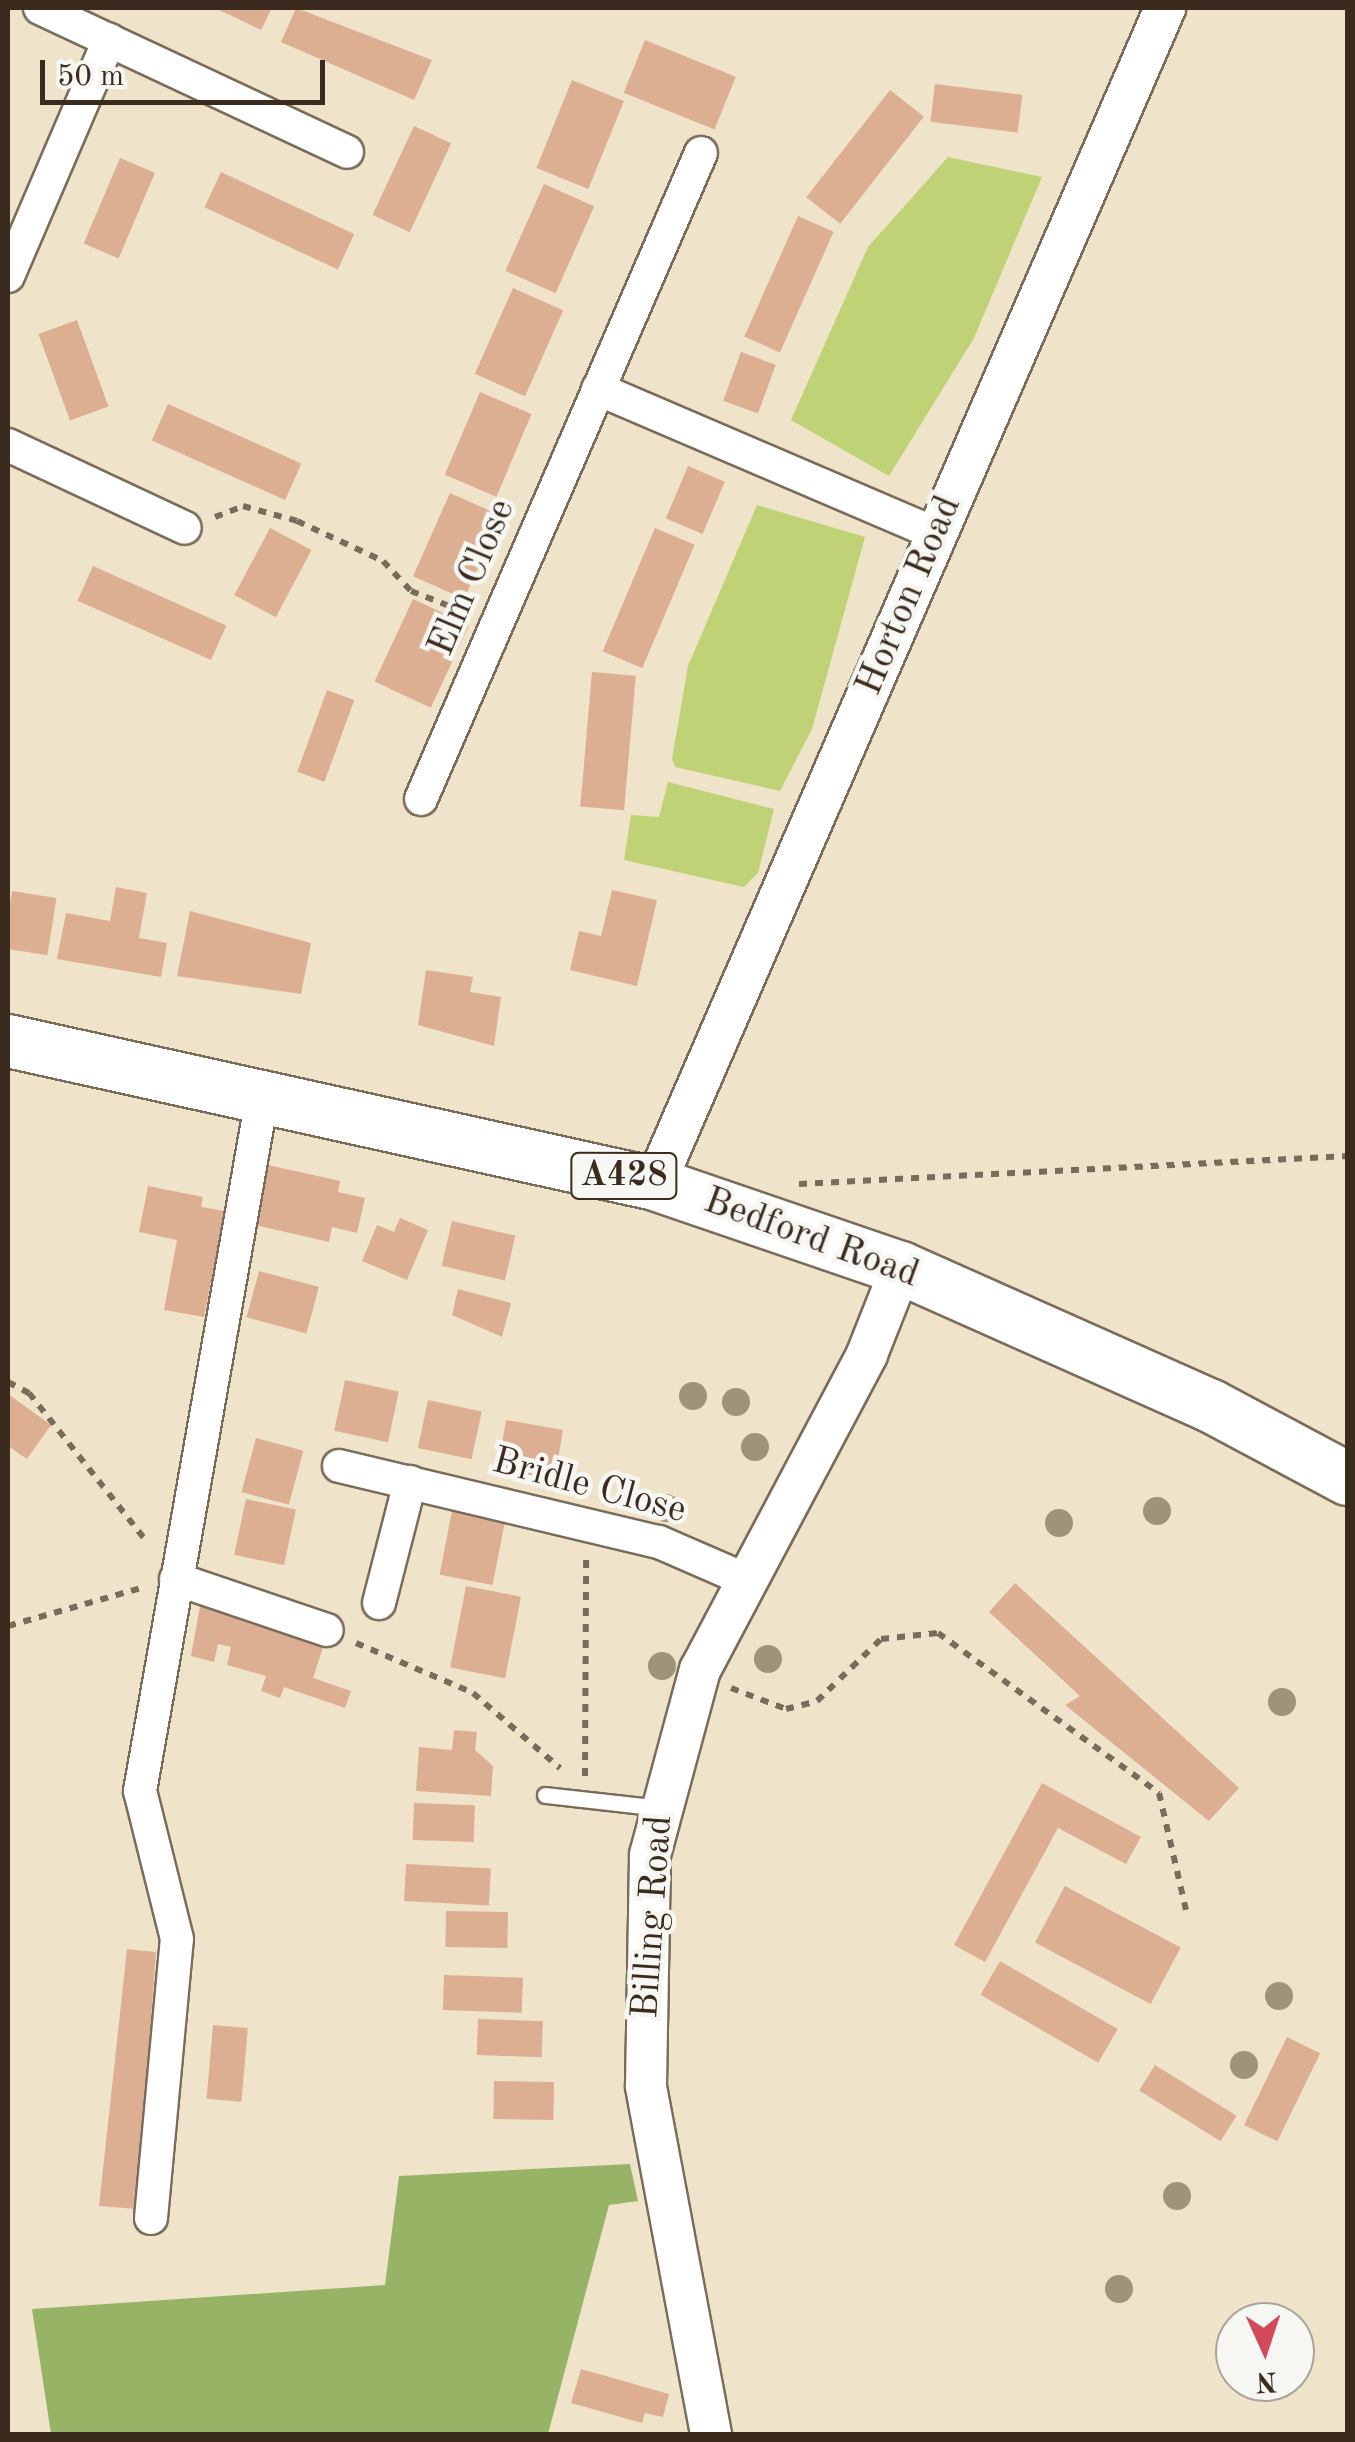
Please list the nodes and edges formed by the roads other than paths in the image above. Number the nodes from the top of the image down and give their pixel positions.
1 (40, 8) edge
2 (1165, 8) edge
3 (109, 40) junction
4 (347, 152) dead end
5 (701, 153) dead end
6 (8, 276) edge
7 (598, 388) junction
8 (8, 445) edge
9 (184, 528) road end
10 (937, 534) junction
11 (421, 799) dead end
12 (8, 1041) edge
13 (262, 1093) junction
14 (655, 1184) junction
15 (901, 1268) junction
16 (339, 1466) dead end
17 (1348, 1480) edge
18 (410, 1482) junction
19 (176, 1578) junction
20 (744, 1579) junction
21 (380, 1604) dead end
22 (327, 1630) road end
23 (546, 1796) dead end
24 (660, 1808) junction
25 (151, 2218) dead end
26 (711, 2434) edge

1 - 3 street
2 - 10 street, Horton Road
3 - 4 street
3 - 6 street
5 - 7 street, Elm Close
7 - 10 street
7 - 11 street, Elm Close
8 - 9 street
10 - 14 street, Horton Road
12 - 13 highway, Bedford Road / A428
13 - 14 highway, Bedford Road / A428
13 - 19 street
14 - 15 highway, Bedford Road / A428
15 - 17 highway, Bedford Road / A428
15 - 20 street, Billing Road
16 - 18 street, Bridle Close
18 - 20 street, Bridle Close
18 - 21 street
19 - 22 street
19 - 25 street
20 - 24 street, Billing Road
23 - 24 lane
24 - 26 street, Billing Road

